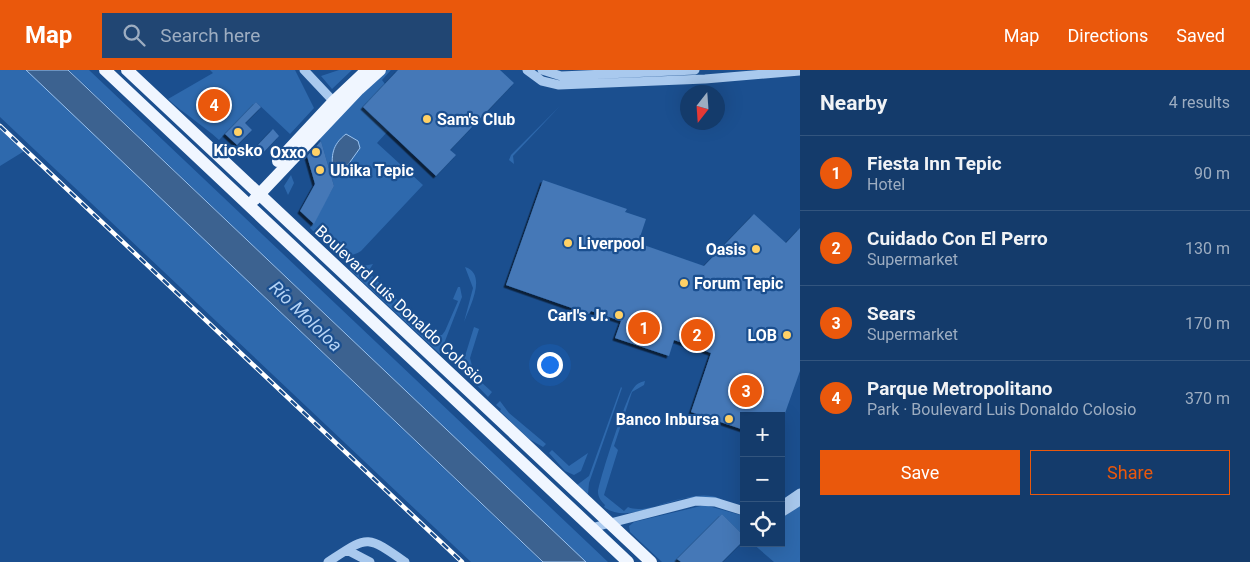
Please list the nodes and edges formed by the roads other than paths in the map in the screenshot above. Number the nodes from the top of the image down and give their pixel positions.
1 (105, 70) edge
2 (127, 70) edge
3 (304, 70) edge
4 (367, 70) edge
5 (380, 70) edge
6 (527, 70) edge
7 (542, 70) edge
8 (695, 70) edge
9 (800, 71) edge
10 (338, 105) junction
11 (256, 191) junction
12 (245, 203) junction
13 (350, 301) junction
14 (444, 369) junction
15 (442, 388) junction
16 (516, 436) junction
17 (800, 493) edge
18 (800, 501) edge
19 (785, 503) edge
20 (740, 510) edge
21 (785, 510) edge
22 (610, 523) junction
23 (591, 528) junction
24 (347, 550) junction
25 (328, 562) edge
26 (370, 562) edge
27 (405, 562) edge
28 (628, 562) edge
29 (651, 562) edge

1 - 12 main road, Boulevard Luis Donaldo Colosio
2 - 11 main road, Boulevard Luis Donaldo Colosio
3 - 10 street
4 - 10 main road
5 - 10 main road
6 - 9 street
7 - 8 street
10 - 11 main road
11 - 12 main road
11 - 14 main road, Boulevard Luis Donaldo Colosio
12 - 13 main road, Boulevard Luis Donaldo Colosio
13 - 14 main road
13 - 15 main road, Boulevard Luis Donaldo Colosio
14 - 16 main road, Boulevard Luis Donaldo Colosio
15 - 16 main road
15 - 23 main road, Boulevard Luis Donaldo Colosio
16 - 22 main road, Boulevard Luis Donaldo Colosio
17 - 19 street
18 - 21 street
20 - 22 street
22 - 23 street
22 - 29 main road, Boulevard Luis Donaldo Colosio
23 - 28 main road, Boulevard Luis Donaldo Colosio
24 - 25 street
24 - 26 street
24 - 27 street

